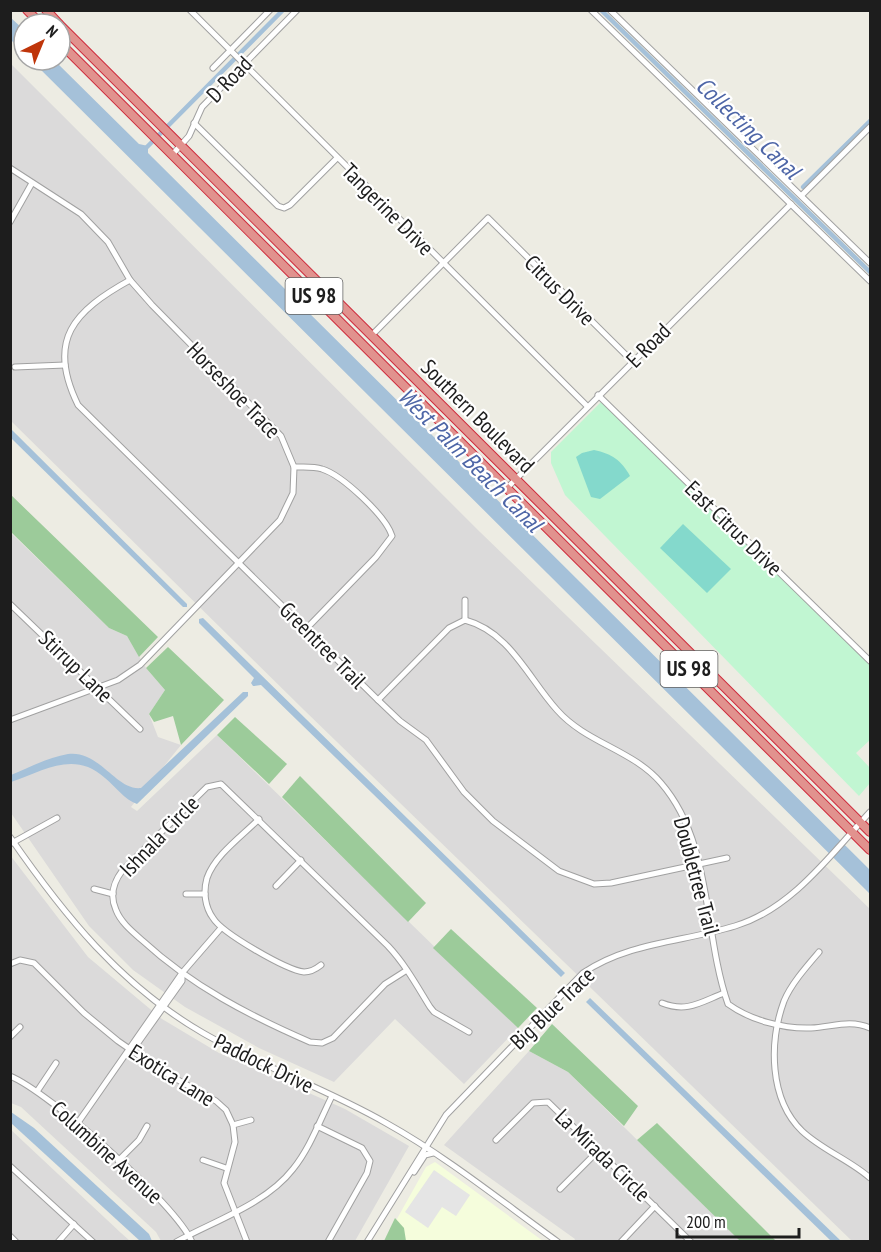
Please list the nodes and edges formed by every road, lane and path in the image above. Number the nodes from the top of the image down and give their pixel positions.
1 (190, 10) edge
2 (270, 10) edge
3 (297, 10) edge
4 (591, 10) edge
5 (610, 10) edge
6 (72, 36) edge
7 (72, 48) edge
8 (231, 52) junction
9 (72, 54) edge
10 (94, 58) junction
11 (242, 64) junction
12 (213, 68) dead end
13 (194, 123) junction
14 (870, 127) edge
15 (182, 146) junction
16 (172, 155) junction
17 (337, 158) junction
18 (10, 168) edge
19 (32, 183) junction
20 (802, 195) junction
21 (791, 204) junction
22 (10, 222) edge
23 (870, 263) edge
24 (443, 264) junction
25 (130, 280) junction
26 (870, 281) edge
27 (372, 335) junction
28 (632, 361) junction
29 (65, 365) junction
30 (15, 367) dead end
31 (598, 395) junction
32 (586, 406) junction
33 (294, 468) junction
34 (516, 479) junction
35 (507, 488) junction
36 (240, 563) junction
37 (465, 600) dead end
38 (10, 603) edge
39 (465, 620) junction
40 (307, 628) junction
41 (870, 661) edge
42 (98, 687) junction
43 (378, 700) junction
44 (10, 720) edge
45 (140, 729) dead end
46 (870, 812) edge
47 (57, 818) dead end
48 (259, 819) junction
49 (861, 822) junction
50 (870, 832) edge
51 (850, 835) junction
52 (12, 841) edge
53 (10, 849) edge
54 (870, 850) edge
55 (727, 858) dead end
56 (301, 861) junction
57 (698, 866) junction
58 (276, 886) dead end
59 (94, 889) dead end
60 (113, 894) junction
61 (186, 894) dead end
62 (205, 894) junction
63 (220, 928) junction
64 (713, 931) junction
65 (819, 952) dead end
66 (10, 964) edge
67 (321, 965) dead end
68 (407, 970) junction
69 (182, 973) junction
70 (724, 993) junction
71 (662, 1003) dead end
72 (161, 1006) junction
73 (778, 1024) junction
74 (20, 1027) dead end
75 (870, 1028) edge
76 (469, 1032) dead end
77 (10, 1037) edge
78 (130, 1050) junction
79 (56, 1062) dead end
80 (10, 1076) edge
81 (38, 1090) junction
82 (332, 1096) junction
83 (251, 1120) dead end
84 (77, 1124) junction
85 (233, 1125) junction
86 (147, 1126) dead end
87 (317, 1126) junction
88 (496, 1140) dead end
89 (425, 1147) junction
90 (598, 1150) junction
91 (433, 1153) junction
92 (203, 1160) dead end
93 (118, 1161) junction
94 (10, 1166) edge
95 (226, 1168) junction
96 (16, 1171) junction
97 (408, 1176) junction
98 (10, 1178) edge
99 (870, 1178) edge
100 (560, 1189) dead end
101 (655, 1206) junction
102 (235, 1211) junction
103 (74, 1224) junction
104 (189, 1235) junction
105 (10, 1236) edge
106 (16, 1242) edge
107 (57, 1242) edge
108 (93, 1242) edge
109 (176, 1242) edge
110 (192, 1242) edge
111 (247, 1242) edge
112 (328, 1242) edge
113 (367, 1242) edge
114 (558, 1242) edge
115 (621, 1242) edge
116 (691, 1242) edge

1 - 8 street, Tangerine Drive
2 - 8 street
3 - 11 street, D Road
4 - 21 street
5 - 20 street
6 - 10 highway, Southern Boulevard / US 98
7 - 10 highway
8 - 11 street, Tangerine Drive
8 - 12 street
9 - 16 highway, Southern Boulevard / US 98
10 - 15 highway, Southern Boulevard / US 98
11 - 13 street, D Road
11 - 17 street, Tangerine Drive
13 - 15 street, D Road
13 - 17 street
14 - 20 street
15 - 16 street, D Road
15 - 27 highway, Southern Boulevard / US 98
16 - 35 highway, Southern Boulevard / US 98
17 - 24 street, Tangerine Drive
18 - 19 street, Horseshoe Trace
19 - 22 street
19 - 25 street, Horseshoe Trace
20 - 23 street
21 - 26 street
21 - 28 street, E Road
24 - 27 street
24 - 28 street, Citrus Drive
24 - 32 street, Tangerine Drive
25 - 29 street, Greentree Trail
25 - 33 street, Horseshoe Trace
27 - 34 highway, Southern Boulevard / US 98
28 - 31 street, E Road
29 - 30 street
29 - 36 street, Greentree Trail
31 - 32 street, E Road
31 - 41 street, East Citrus Drive
32 - 34 street, E Road
33 - 36 street, Horseshoe Trace
33 - 40 street
34 - 35 street, E Road
34 - 49 highway, Southern Boulevard / US 98
35 - 51 highway, Southern Boulevard / US 98
36 - 40 street, Greentree Trail
36 - 42 street, Horseshoe Trace
37 - 39 street
38 - 42 street, Stirrup Lane
39 - 43 street
39 - 57 street, Doubletree Trail
40 - 43 street, Greentree Trail
42 - 44 street, Horseshoe Trace
42 - 45 street, Stirrup Lane
43 - 57 street, Greentree Trail
46 - 49 street, Big Blue Trace
47 - 52 street
48 - 56 street, Ishnala Circle
48 - 60 street, Ishnala Circle
48 - 62 street
49 - 50 highway, Southern Boulevard / US 98
49 - 51 street, Big Blue Trace
51 - 54 highway, Southern Boulevard / US 98
51 - 64 street, Big Blue Trace
52 - 53 street
52 - 72 street, Paddock Drive
55 - 57 street, Greentree Trail
56 - 58 street
56 - 68 street, Ishnala Circle
57 - 64 street, Doubletree Trail
59 - 60 street
60 - 69 street, Ishnala Circle
61 - 62 street
62 - 63 street
63 - 67 street
63 - 69 street
64 - 70 street, Doubletree Trail
64 - 89 street, Big Blue Trace
65 - 73 street
66 - 78 street, Exotica Lane
68 - 69 street, Ishnala Circle
68 - 76 street
69 - 72 street
70 - 71 street
70 - 73 street
72 - 78 street
72 - 82 street, Paddock Drive
73 - 75 street
73 - 99 street
74 - 77 street
78 - 84 street
78 - 85 street, Exotica Lane
79 - 81 street
80 - 81 street, Columbine Avenue
81 - 84 street, Columbine Avenue
82 - 87 street
82 - 89 street, Paddock Drive
83 - 85 street
84 - 93 street, Columbine Avenue
85 - 95 street, Exotica Lane
86 - 93 street
87 - 102 street
87 - 112 street
88 - 90 street, La Mirada Circle
89 - 91 street, Paddock Drive
89 - 97 street, Big Blue Trace
90 - 100 street
90 - 101 street, La Mirada Circle
91 - 97 street
91 - 114 street, Paddock Drive
92 - 95 street
93 - 104 street, Columbine Avenue
94 - 96 street
95 - 102 street, Exotica Lane
96 - 98 street
96 - 103 street
97 - 113 street, Big Blue Trace
101 - 115 street, La Mirada Circle
101 - 116 street, La Mirada Circle
102 - 104 street
102 - 111 street, Exotica Lane
103 - 107 street
103 - 108 street
104 - 109 street
104 - 110 street, Columbine Avenue
105 - 106 street

